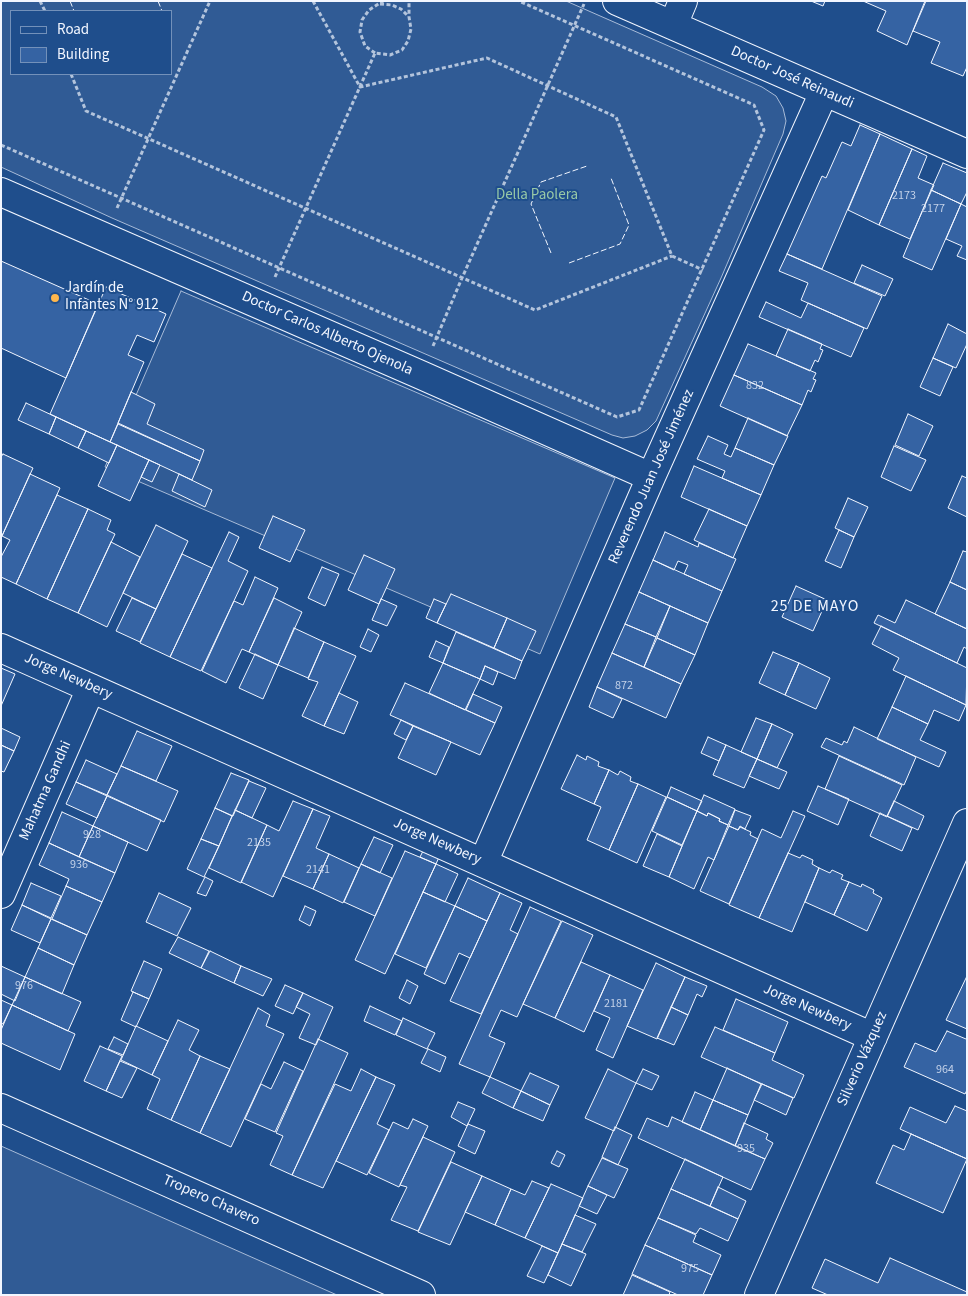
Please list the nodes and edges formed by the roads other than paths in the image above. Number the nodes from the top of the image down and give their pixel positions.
1 (617, 1) edge
2 (678, 13) edge
3 (824, 92) junction
4 (967, 154) edge
5 (1, 192) edge
6 (651, 478) junction
7 (1, 648) edge
8 (92, 688) junction
9 (967, 823) edge
10 (483, 863) junction
11 (1, 894) edge
12 (873, 1038) junction
13 (1, 1108) edge
14 (420, 1295) edge
15 (759, 1295) edge

1 - 2 street, Doctor José Reinaudi
2 - 3 street, Doctor José Reinaudi
3 - 4 street, Doctor José Reinaudi
3 - 6 street, Reverendo Juan José Jiménez
5 - 6 street, Doctor Carlos Alberto Ojenola
6 - 10 street, Reverendo Juan José Jiménez
7 - 8 street, Jorge Newbery
8 - 10 street, Jorge Newbery
8 - 11 street, Mahatma Gandhi
9 - 12 street, Silverio Vázquez
10 - 12 street, Jorge Newbery
12 - 15 street, Silverio Vázquez
13 - 14 street, Tropero Chavero

